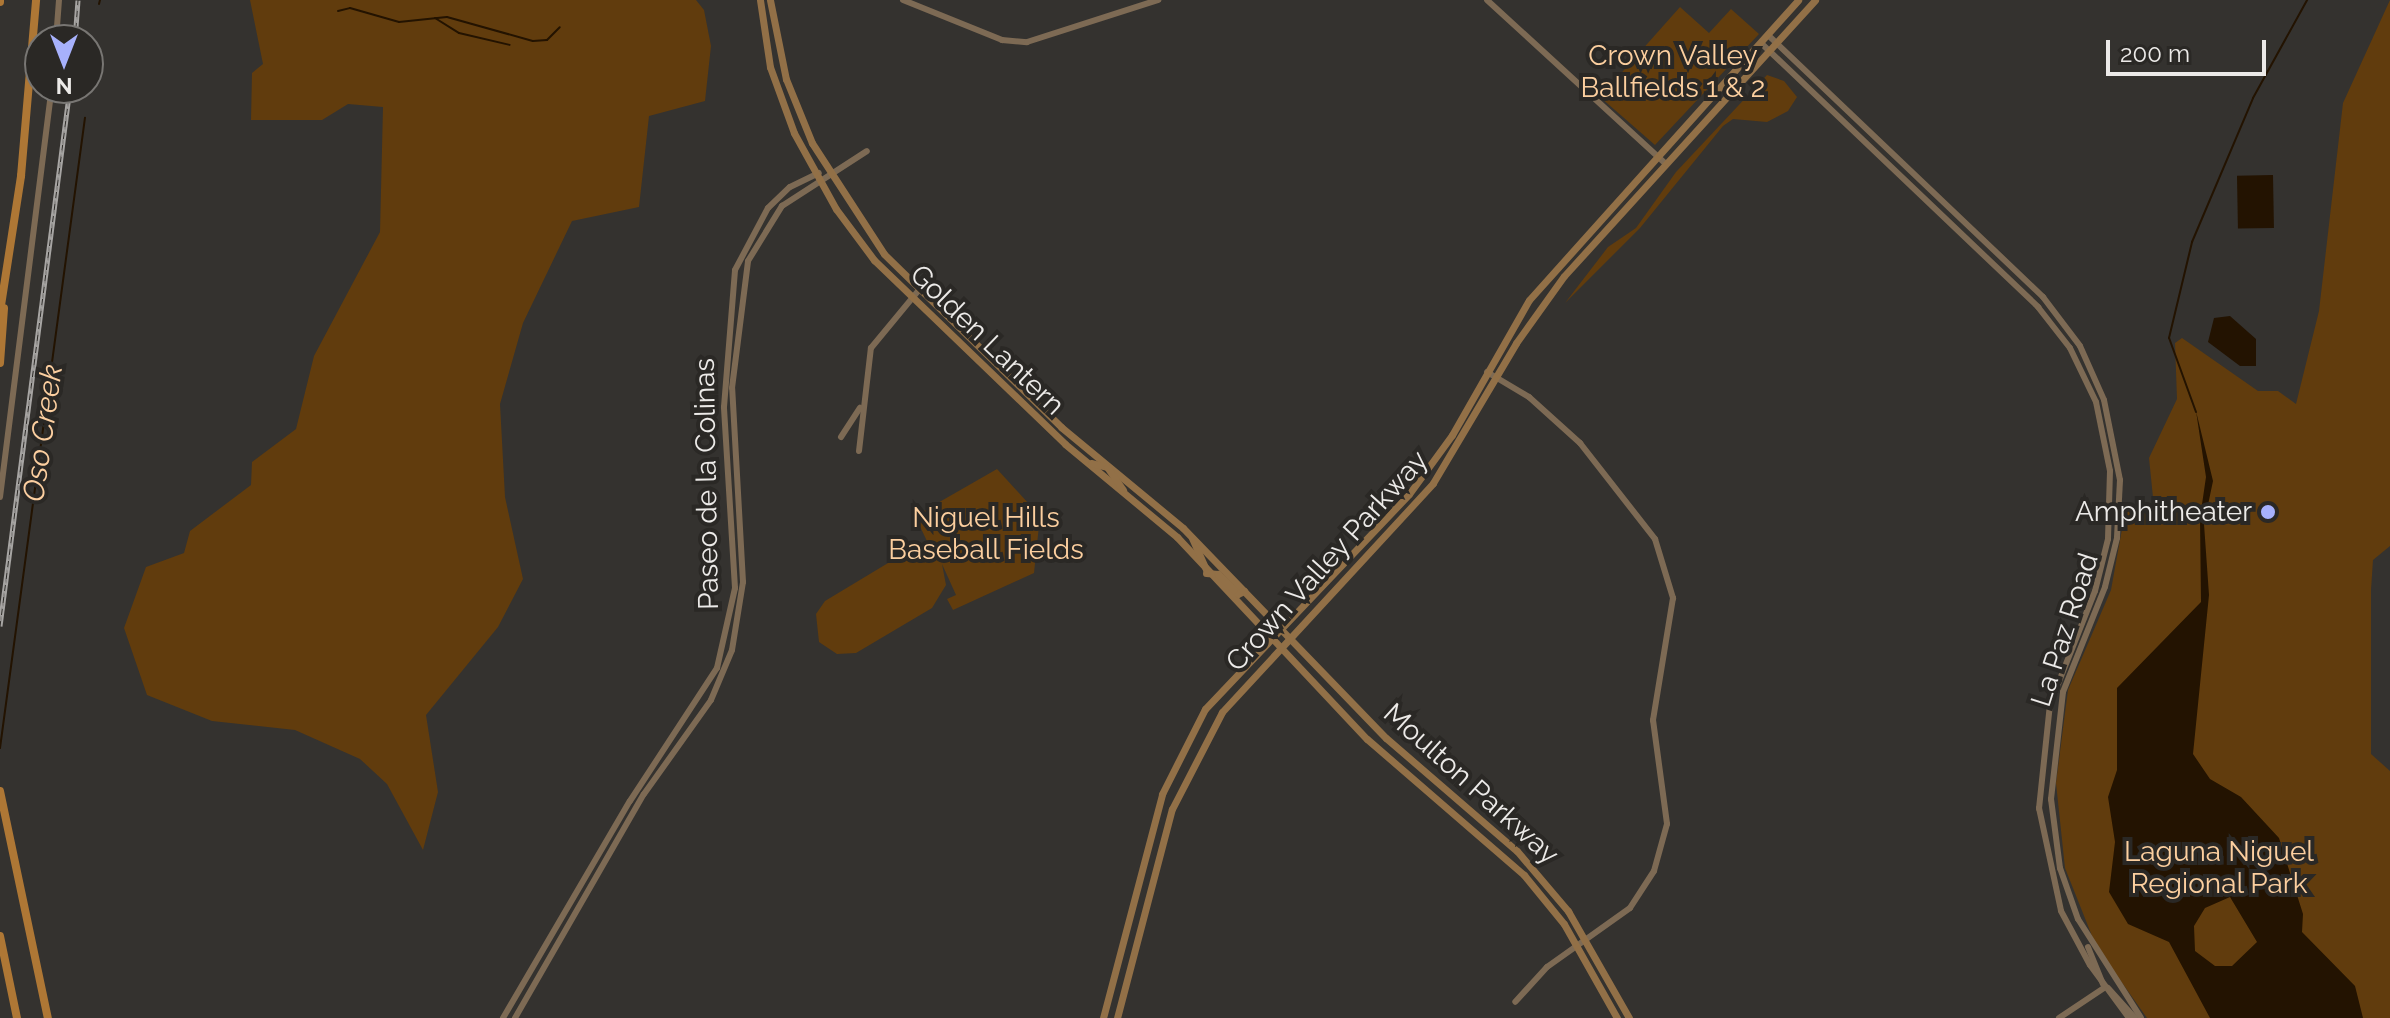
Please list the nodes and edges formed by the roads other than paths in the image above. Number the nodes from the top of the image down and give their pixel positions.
1 (36, 0) edge
2 (59, 0) edge
3 (761, 0) edge
4 (770, 0) edge
5 (903, 0) edge
6 (1158, 0) edge
7 (1487, 0) edge
8 (1798, 0) edge
9 (1815, 0) edge
10 (57, 24) edge
11 (1768, 35) junction
12 (1761, 43) junction
13 (1777, 44) junction
14 (1770, 51) junction
15 (50, 104) edge
16 (867, 151) dead end
17 (1657, 156) junction
18 (1666, 164) junction
19 (827, 174) junction
20 (816, 176) junction
21 (757, 223) junction
22 (765, 229) junction
23 (6, 283) junction
24 (919, 290) junction
25 (910, 298) junction
26 (0, 312) edge
27 (0, 363) edge
28 (1487, 372) junction
29 (1498, 377) junction
30 (861, 405) junction
31 (2102, 422) junction
32 (2113, 424) junction
33 (841, 437) dead end
34 (1065, 444) junction
35 (859, 451) dead end
36 (1107, 467) junction
37 (1123, 493) junction
38 (0, 497) edge
39 (1192, 538) junction
40 (1206, 573) junction
41 (1244, 591) junction
42 (1280, 627) junction
43 (1289, 638) junction
44 (1269, 639) junction
45 (1279, 649) junction
46 (0, 791) edge
47 (0, 936) edge
48 (1586, 939) junction
49 (2090, 945) junction
50 (1576, 946) junction
51 (2104, 988) junction
52 (1515, 1002) dead end
53 (17, 1018) edge
54 (48, 1018) edge
55 (503, 1018) edge
56 (515, 1018) edge
57 (1103, 1018) edge
58 (1117, 1018) edge
59 (1617, 1018) edge
60 (1629, 1018) edge
61 (2059, 1018) edge
62 (2129, 1018) edge
63 (2138, 1018) edge

1 - 23 highway
2 - 10 main road
3 - 20 main road, Golden Lantern
4 - 19 main road, Golden Lantern
5 - 6 main road
7 - 17 main road
8 - 11 main road, Crown Valley Parkway
9 - 13 main road, Crown Valley Parkway
11 - 12 main road, Crown Valley Parkway
11 - 13 main road, La Paz Road
12 - 14 main road, La Paz Road
12 - 17 main road, Crown Valley Parkway
13 - 14 main road, Crown Valley Parkway
13 - 32 main road, La Paz Road
14 - 18 main road, Crown Valley Parkway
14 - 31 main road, La Paz Road
15 - 38 main road
16 - 19 main road, Paseo de la Colinas
17 - 18 main road
17 - 28 main road, Crown Valley Parkway
18 - 29 main road, Crown Valley Parkway
19 - 20 main road, Paseo de la Colinas
19 - 24 main road, Golden Lantern
20 - 21 main road, Paseo de la Colinas
20 - 22 main road, Paseo de la Colinas
20 - 25 main road, Golden Lantern
21 - 22 main road
21 - 55 main road, Paseo de la Colinas
22 - 56 main road, Paseo de la Colinas
23 - 26 highway
23 - 27 highway
24 - 25 main road
24 - 36 main road, Golden Lantern
25 - 30 main road
25 - 34 main road, Golden Lantern
28 - 29 main road
28 - 42 main road, Crown Valley Parkway
29 - 43 main road, Crown Valley Parkway
29 - 48 main road
30 - 33 main road
30 - 35 main road
31 - 32 main road
31 - 51 main road, La Paz Road
32 - 49 main road, La Paz Road
34 - 36 main road
34 - 37 main road, Golden Lantern
36 - 37 main road
36 - 39 main road, Golden Lantern
37 - 40 main road, Golden Lantern
39 - 40 main road
39 - 41 main road, Golden Lantern
40 - 41 main road
40 - 44 main road, Golden Lantern
41 - 42 main road, Golden Lantern
42 - 43 main road, Golden Lantern
42 - 44 main road, Crown Valley Parkway
43 - 45 main road, Crown Valley Parkway
43 - 48 main road, Moulton Parkway
44 - 45 main road, Golden Lantern
44 - 57 main road, Crown Valley Parkway
45 - 50 main road, Moulton Parkway
45 - 58 main road, Crown Valley Parkway
46 - 54 highway
47 - 53 highway
48 - 50 main road
48 - 60 main road, Moulton Parkway
49 - 51 main road
49 - 63 main road, La Paz Road
50 - 52 main road
50 - 59 main road, Moulton Parkway
51 - 61 main road
51 - 62 main road, La Paz Road
51 - 63 main road

